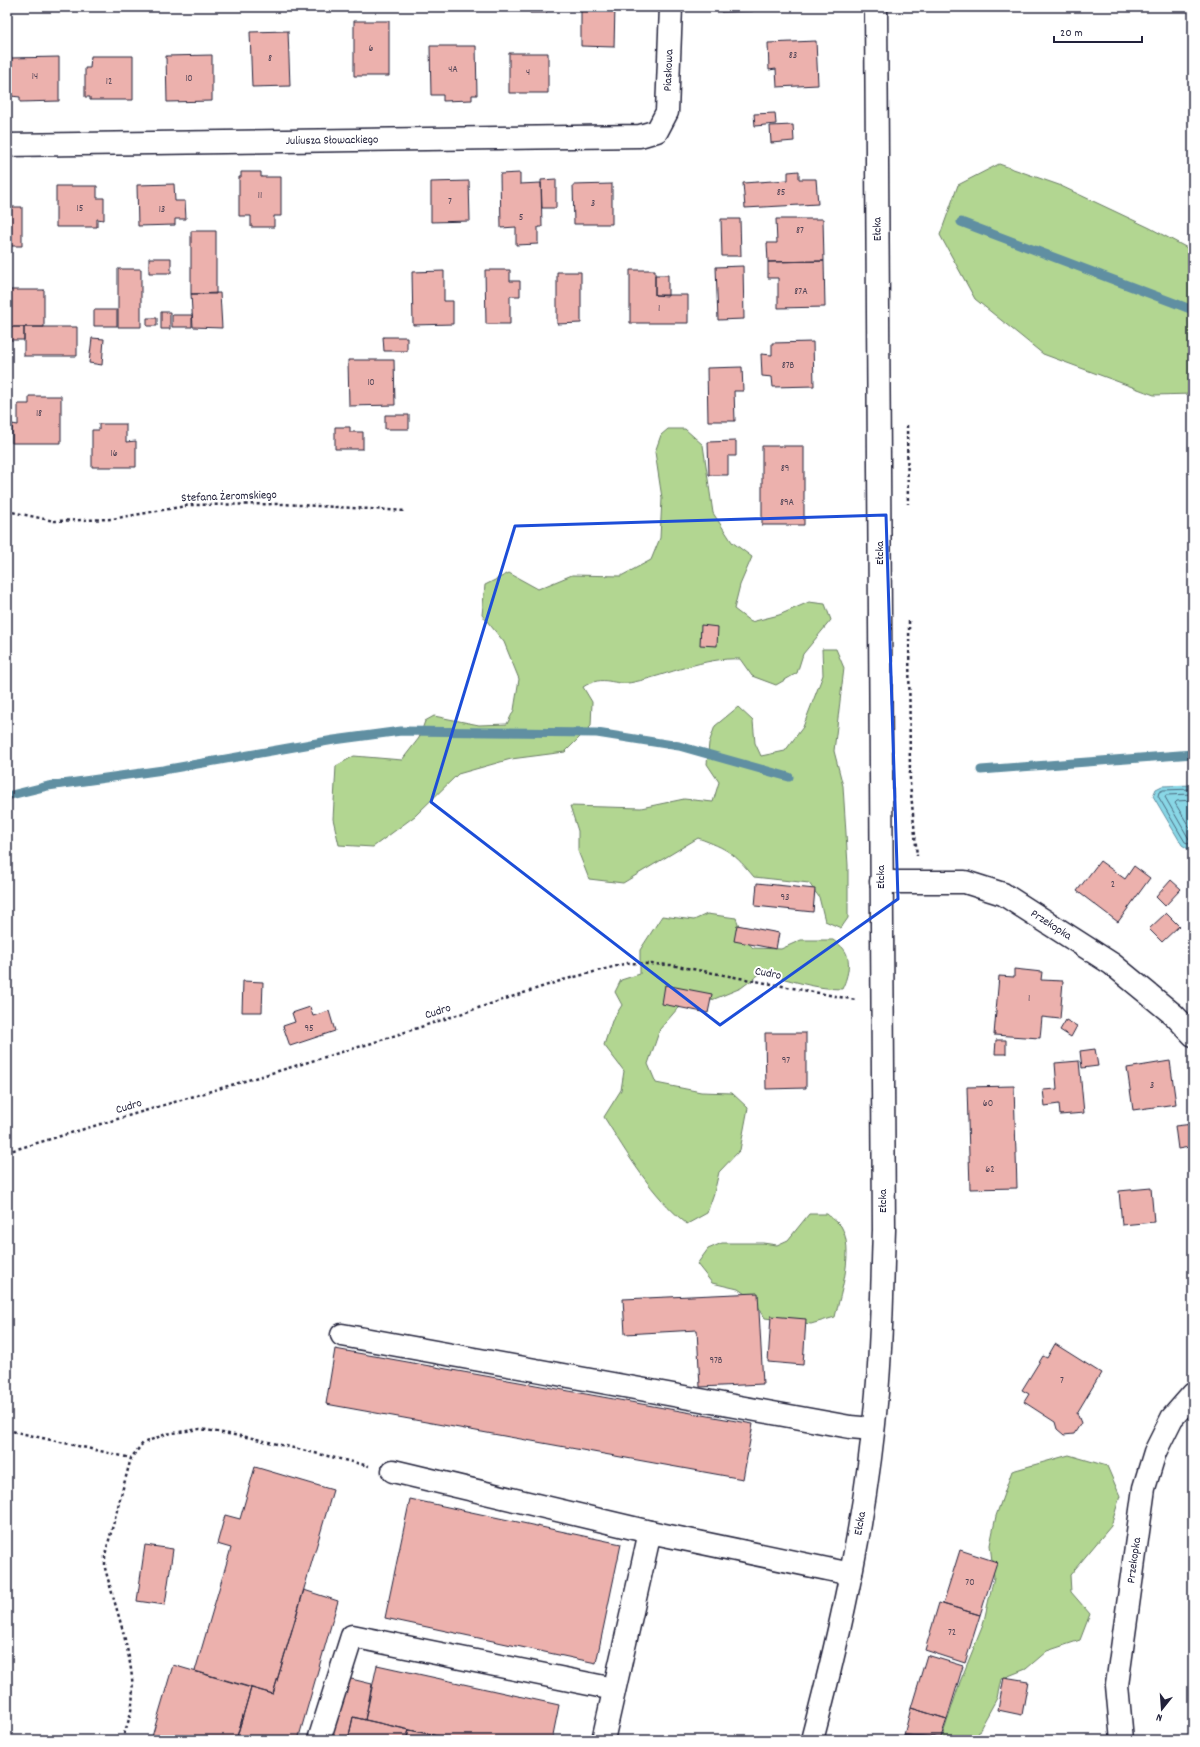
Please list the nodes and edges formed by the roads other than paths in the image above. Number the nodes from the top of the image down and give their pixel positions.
1 (671, 7) edge
2 (876, 7) edge
3 (657, 131) joint
4 (7, 145) edge
5 (881, 882) junction
6 (1193, 1035) edge
7 (342, 1334) dead end
8 (1193, 1394) edge
9 (873, 1429) junction
10 (393, 1471) road end
11 (650, 1532) junction
12 (851, 1574) junction
13 (614, 1689) junction
14 (319, 1740) edge
15 (602, 1740) edge
16 (812, 1740) edge
17 (1122, 1740) edge

1 - 3 main road, Piaskowa
2 - 5 main road, Ełcka
3 - 4 main road, Juliusza Słowackiego
5 - 6 main road, Przekopka
5 - 9 main road, Ełcka
7 - 9 main road
8 - 17 main road, Przekopka
9 - 12 main road, Ełcka
10 - 11 main road
11 - 12 main road
11 - 13 main road
12 - 16 main road, Ełcka
13 - 14 main road
13 - 15 main road

